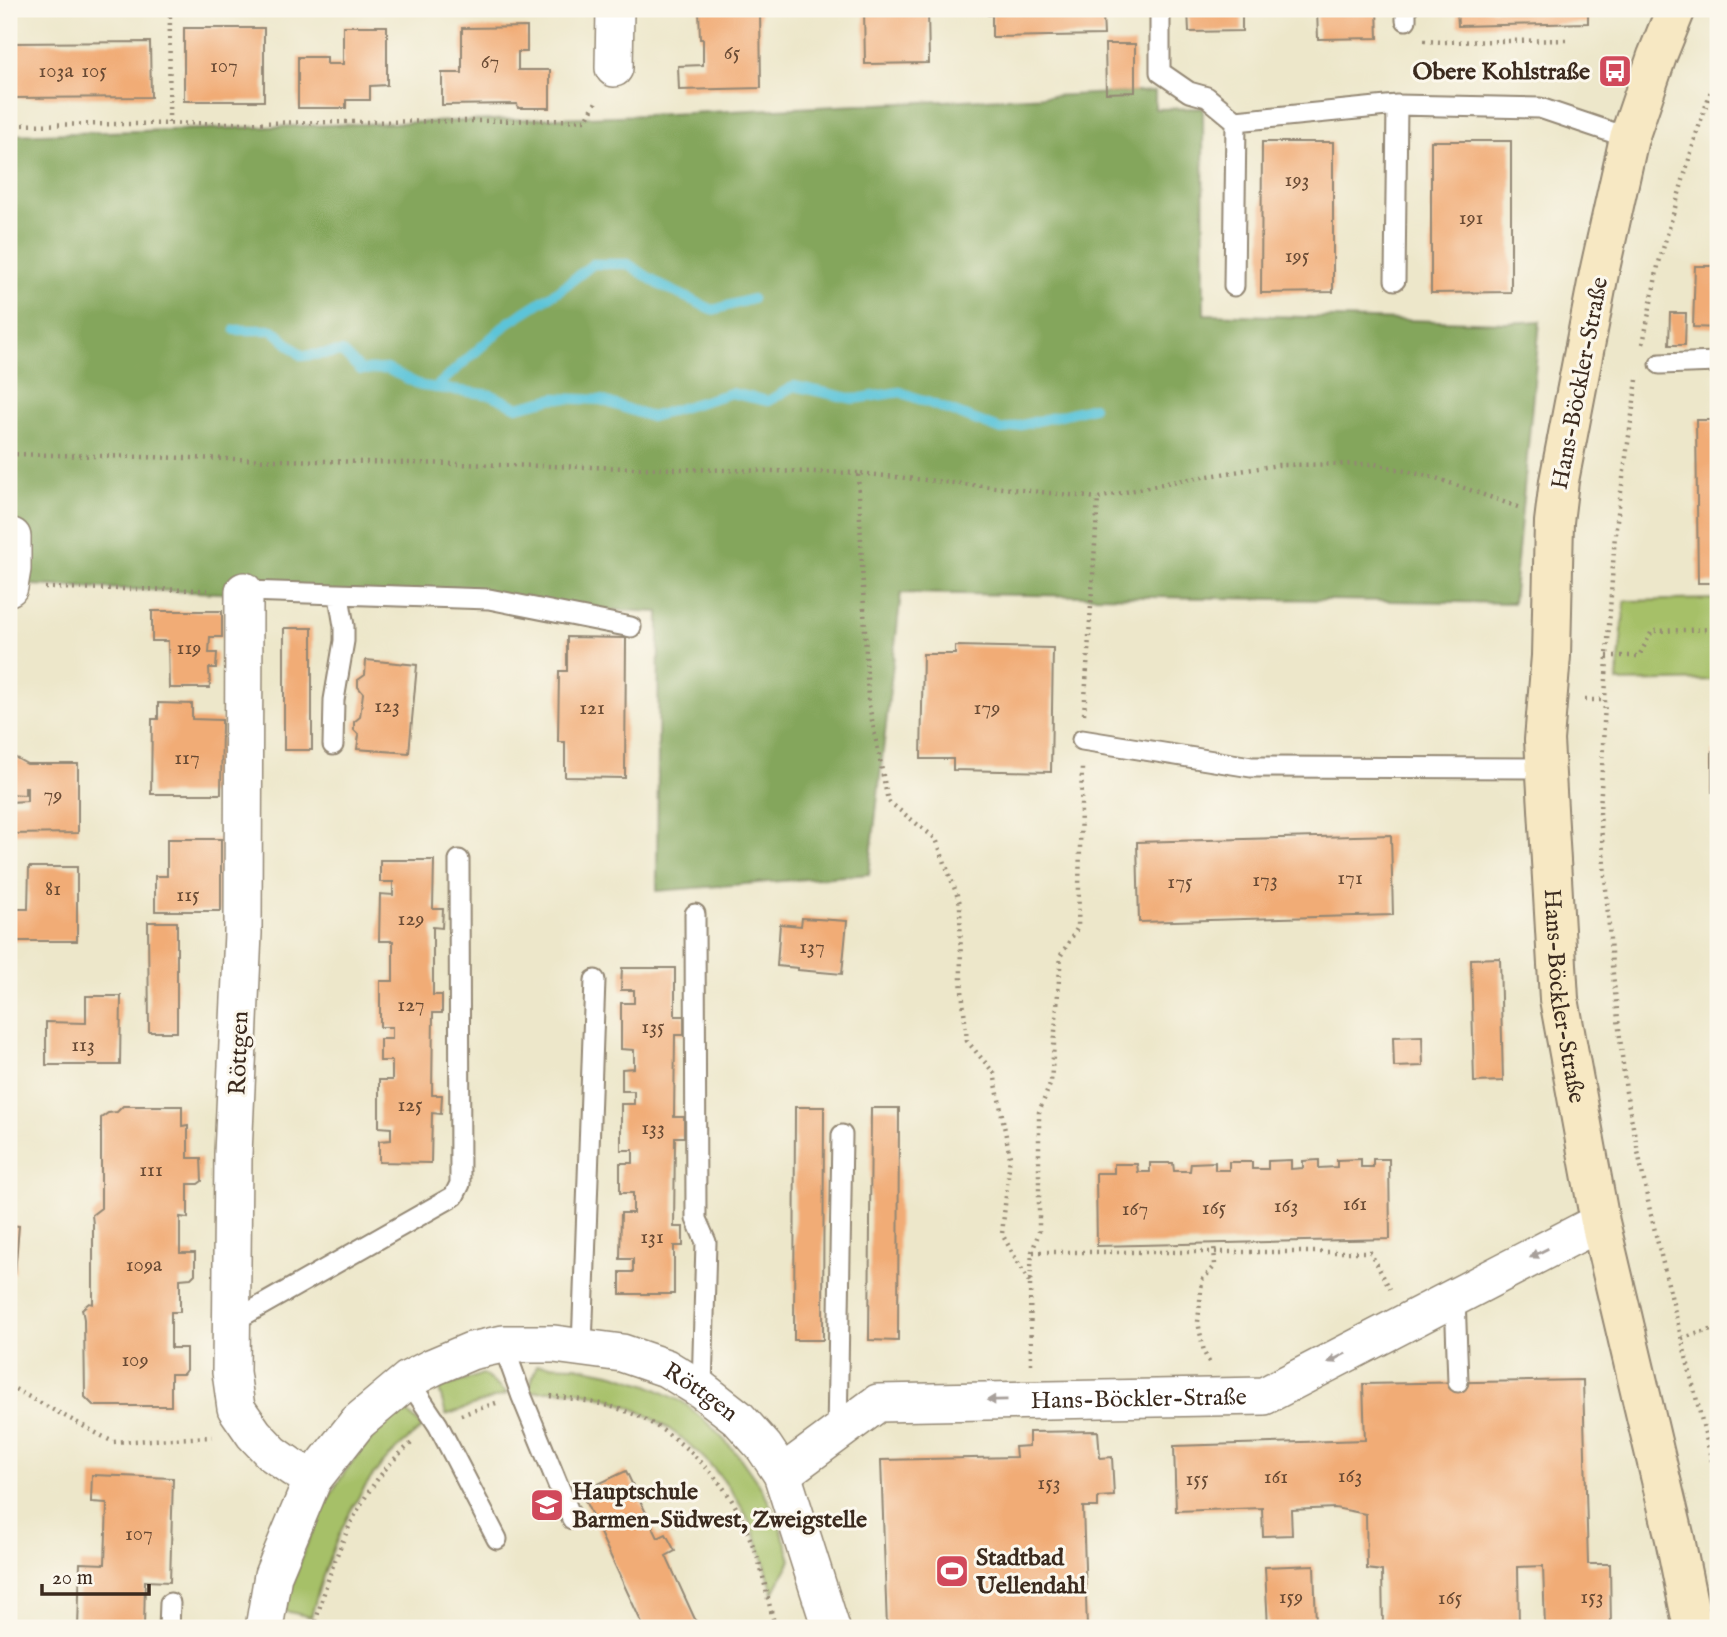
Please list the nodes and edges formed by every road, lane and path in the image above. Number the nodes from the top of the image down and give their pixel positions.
1 (170, 9) edge
2 (615, 9) edge
3 (1160, 9) edge
4 (1676, 9) edge
5 (1570, 40) dead end
6 (1443, 43) dead end
7 (614, 68) joint
8 (1718, 71) edge
9 (1397, 105) junction
10 (1236, 121) junction
11 (169, 123) junction
12 (9, 125) edge
13 (1629, 138) junction
14 (1395, 280) dead end
15 (1234, 286) dead end
16 (1641, 355) dead end
17 (1718, 362) edge
18 (1660, 364) dead end
19 (1638, 367) dead end
20 (9, 454) edge
21 (858, 473) junction
22 (1098, 498) junction
23 (1523, 509) dead end
24 (12, 537) dead end
25 (9, 587) edge
26 (50, 587) dead end
27 (244, 591) junction
28 (339, 596) junction
29 (631, 627) dead end
30 (1718, 629) edge
31 (1607, 656) junction
32 (1082, 740) junction
33 (332, 745) dead end
34 (1546, 768) junction
35 (459, 860) dead end
36 (695, 914) dead end
37 (595, 980) dead end
38 (842, 1135) dead end
39 (1600, 1222) junction
40 (1214, 1243) dead end
41 (1032, 1252) junction
42 (1214, 1252) junction
43 (1030, 1283) junction
44 (1455, 1296) junction
45 (1408, 1321) junction
46 (232, 1322) junction
47 (1718, 1328) edge
48 (1682, 1338) junction
49 (503, 1344) junction
50 (582, 1347) junction
51 (408, 1380) junction
52 (1458, 1382) dead end
53 (9, 1386) edge
54 (702, 1390) junction
55 (1226, 1398) junction
56 (1032, 1399) junction
57 (254, 1434) junction
58 (837, 1435) junction
59 (782, 1474) junction
60 (313, 1479) junction
61 (1718, 1486) edge
62 (572, 1519) dead end
63 (497, 1539) dead end
64 (170, 1603) dead end
65 (169, 1628) edge
66 (264, 1628) edge
67 (831, 1628) edge
68 (1693, 1628) edge

1 - 11 path
2 - 7 street
3 - 10 lane
4 - 13 street, Hans-Böckler-Straße
5 - 6 path
7 - 11 path
8 - 16 path
9 - 10 lane
9 - 13 lane
9 - 14 lane
10 - 15 lane
11 - 12 path
13 - 34 street, Hans-Böckler-Straße
17 - 18 lane
19 - 31 path
20 - 21 path
21 - 22 path
21 - 43 path
22 - 23 path
22 - 32 path
24 - 25 street
26 - 27 path
27 - 28 lane
27 - 46 street, Röttgen
28 - 29 lane
28 - 33 lane
30 - 31 path
31 - 48 path
32 - 34 lane
32 - 41 path
34 - 39 street, Hans-Böckler-Straße
35 - 46 lane
36 - 54 lane
37 - 50 lane
38 - 58 lane
39 -> 44 street, Hans-Böckler-Straße
39 - 68 street, Hans-Böckler-Straße
40 - 42 path
41 - 42 path
41 - 43 path
42 - 45 path
42 - 55 path
43 - 56 path
44 - 45 street, Hans-Böckler-Straße
44 - 52 lane
45 -> 55 street, Hans-Böckler-Straße
46 - 57 street, Röttgen
47 - 48 path
48 - 61 path
49 - 50 street, Röttgen
49 - 51 street, Röttgen
49 - 62 lane
50 - 54 street, Röttgen
51 - 60 street, Röttgen
51 - 63 lane
53 - 57 path
54 - 59 street, Röttgen
55 - 56 street, Hans-Böckler-Straße
56 -> 58 street, Hans-Böckler-Straße
57 - 60 street, Röttgen
58 - 59 street, Hans-Böckler-Straße
59 - 67 street, Röttgen
60 - 66 street, Röttgen
64 - 65 lane

